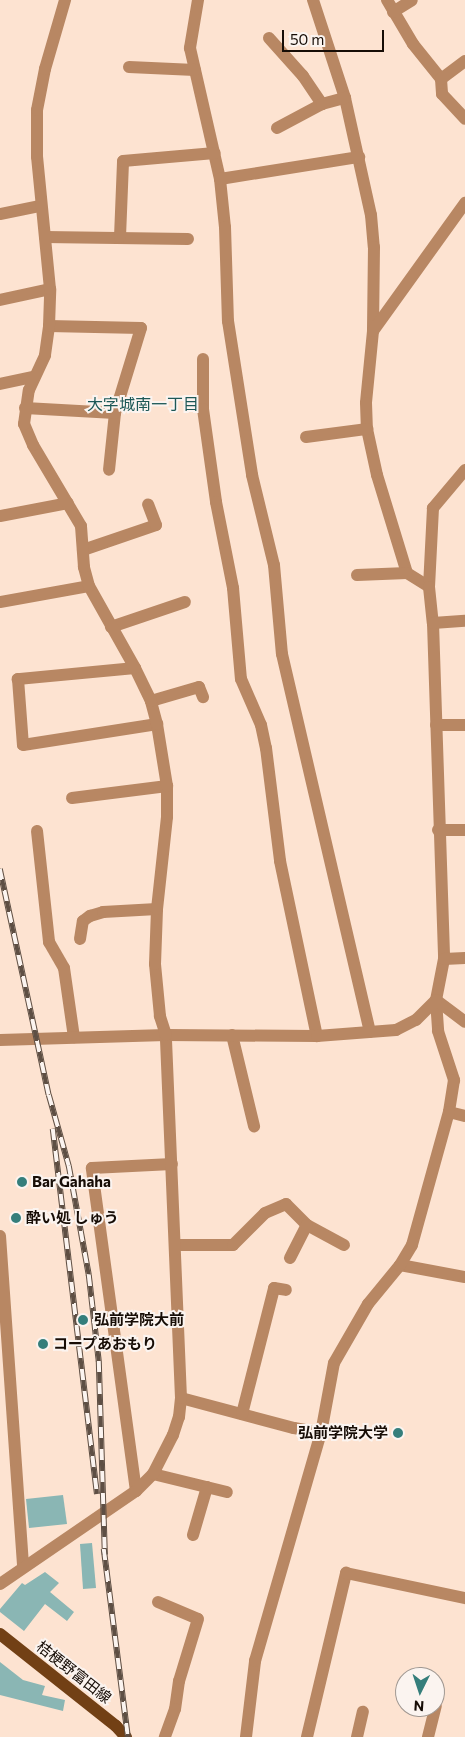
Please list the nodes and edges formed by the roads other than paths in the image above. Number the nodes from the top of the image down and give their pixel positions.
1 (66, 0) edge
2 (198, 0) edge
3 (313, 0) edge
4 (387, 0) edge
5 (412, 0) edge
6 (393, 12) junction
7 (269, 38) dead end
8 (465, 61) edge
9 (129, 67) dead end
10 (195, 70) junction
11 (440, 79) junction
12 (345, 98) junction
13 (322, 104) junction
14 (465, 119) edge
15 (277, 128) dead end
16 (215, 153) junction
17 (360, 157) junction
18 (220, 179) junction
19 (465, 203) edge
20 (40, 206) junction
21 (0, 214) edge
22 (45, 237) junction
23 (120, 237) junction
24 (188, 238) dead end
25 (50, 289) junction
26 (0, 300) edge
27 (49, 326) junction
28 (373, 331) junction
29 (203, 359) dead end
30 (34, 377) junction
31 (0, 384) edge
32 (25, 408) junction
33 (115, 413) junction
34 (366, 429) junction
35 (306, 437) dead end
36 (110, 470) dead end
37 (465, 470) edge
38 (68, 503) junction
39 (148, 504) dead end
40 (0, 516) edge
41 (83, 550) junction
42 (407, 573) junction
43 (357, 575) dead end
44 (89, 586) junction
45 (429, 587) junction
46 (0, 602) edge
47 (185, 602) dead end
48 (465, 621) edge
49 (433, 623) junction
50 (112, 628) junction
51 (135, 668) junction
52 (203, 697) dead end
53 (151, 701) junction
54 (157, 724) junction
55 (465, 724) edge
56 (436, 725) junction
57 (167, 786) junction
58 (72, 798) dead end
59 (438, 830) junction
60 (465, 830) edge
61 (37, 831) dead end
62 (157, 909) junction
63 (80, 939) dead end
64 (465, 958) edge
65 (444, 959) junction
66 (436, 1000) junction
67 (465, 1022) edge
68 (370, 1032) junction
69 (166, 1035) junction
70 (232, 1035) junction
71 (317, 1036) junction
72 (74, 1037) junction
73 (0, 1040) edge
74 (449, 1112) junction
75 (465, 1116) edge
76 (254, 1126) dead end
77 (172, 1164) junction
78 (307, 1225) junction
79 (0, 1236) edge
80 (176, 1245) junction
81 (344, 1245) dead end
82 (290, 1258) dead end
83 (400, 1266) junction
84 (465, 1277) edge
85 (286, 1290) dead end
86 (5, 1391) edge
87 (181, 1398) junction
88 (242, 1414) junction
89 (321, 1433) junction
90 (153, 1474) junction
91 (207, 1487) junction
92 (136, 1491) junction
93 (227, 1492) dead end
94 (193, 1535) dead end
95 (23, 1567) junction
96 (0, 1584) edge
97 (465, 1598) edge
98 (158, 1602) dead end
99 (0, 1634) edge
100 (363, 1712) dead end
101 (433, 1717) edge
102 (114, 1732) edge
103 (126, 1737) edge
104 (165, 1737) edge
105 (246, 1737) edge
106 (307, 1737) edge
107 (357, 1737) edge
108 (428, 1737) edge

1 - 20 street
2 - 10 street
3 - 12 street
4 - 6 street
5 - 6 street
6 - 11 street
7 - 13 street
8 - 11 street
9 - 10 street
10 - 16 street
11 - 14 street
12 - 13 street
12 - 17 street
13 - 15 street
16 - 18 street
16 - 23 street
17 - 18 street
17 - 28 street
18 - 68 street
19 - 28 street
20 - 21 street
20 - 22 street
22 - 23 street
22 - 25 street
23 - 24 street
25 - 26 street
25 - 27 street
27 - 30 street
27 - 33 street
28 - 34 street
29 - 71 street
30 - 31 street
30 - 32 street
32 - 33 street
32 - 38 street
33 - 36 street
34 - 35 street
34 - 42 street
37 - 45 street
38 - 40 street
38 - 41 street
39 - 41 street
41 - 44 street
42 - 43 street
42 - 45 street
44 - 46 street
44 - 50 street
45 - 49 street
47 - 50 street
48 - 49 street
49 - 56 street
50 - 51 street
51 - 53 street
51 - 54 street
52 - 53 street
53 - 54 street
54 - 57 street
55 - 56 street
56 - 59 street
57 - 58 street
57 - 62 street
59 - 60 street
59 - 65 street
61 - 72 street
62 - 63 street
62 - 69 street
64 - 65 street
65 - 66 street
66 - 67 street
66 - 68 street
66 - 74 street
68 - 71 street
69 - 70 street
69 - 72 street
69 - 77 street
70 - 71 street
70 - 76 street
72 - 73 street
74 - 75 street
74 - 83 street
77 - 80 street
77 - 92 street
78 - 80 street
78 - 81 street
78 - 82 street
79 - 86 street
80 - 87 street
83 - 84 street
83 - 89 street
85 - 88 street
86 - 95 street
87 - 88 street
87 - 90 street
88 - 89 street
89 - 105 street
90 - 91 street
90 - 92 street
91 - 93 street
91 - 94 street
92 - 95 street
95 - 96 street
97 - 106 street
98 - 104 street
99 - 102 main road, 桔梗野富田線
100 - 107 street
101 - 108 street
102 - 103 main road, 桔梗野富田線

